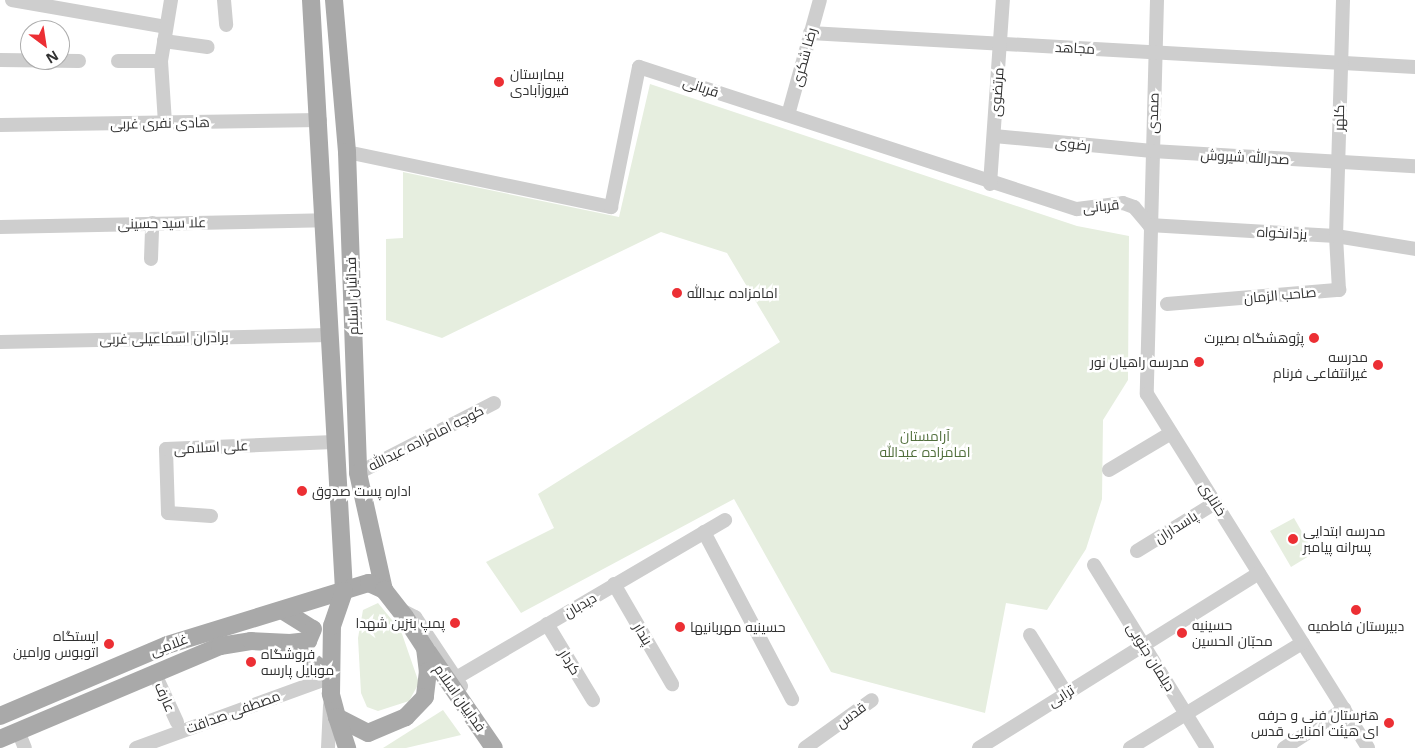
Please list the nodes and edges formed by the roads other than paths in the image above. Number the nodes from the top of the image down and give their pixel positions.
1 (12, 0) edge
2 (171, 0) edge
3 (224, 0) edge
4 (820, 0) edge
5 (1003, 0) edge
6 (1157, 0) edge
7 (1343, 0) edge
8 (335, 6) edge
9 (311, 8) edge
10 (226, 24) dead end
11 (810, 33) junction
12 (165, 34) junction
13 (1000, 44) junction
14 (208, 47) dead end
15 (1155, 52) junction
16 (0, 60) edge
17 (79, 61) dead end
18 (118, 61) dead end
19 (161, 61) junction
20 (1340, 63) junction
21 (1415, 67) edge
22 (788, 115) junction
23 (320, 120) junction
24 (165, 123) junction
25 (0, 126) edge
26 (994, 136) junction
27 (347, 152) junction
28 (1152, 152) junction
29 (1338, 162) junction
30 (1415, 166) edge
31 (990, 184) junction
32 (324, 220) junction
33 (152, 223) junction
34 (1149, 225) junction
35 (0, 227) edge
36 (1336, 236) junction
37 (1415, 248) edge
38 (151, 259) dead end
39 (1167, 304) dead end
40 (329, 335) junction
41 (0, 342) edge
42 (494, 402) dead end
43 (1171, 432) junction
44 (334, 442) junction
45 (1109, 470) dead end
46 (358, 473) junction
47 (1215, 503) junction
48 (211, 516) dead end
49 (725, 520) dead end
50 (704, 532) junction
51 (1137, 551) dead end
52 (1094, 565) dead end
53 (1259, 573) junction
54 (614, 584) junction
55 (384, 590) junction
56 (344, 591) junction
57 (399, 609) junction
58 (282, 610) junction
59 (547, 624) junction
60 (1030, 635) dead end
61 (290, 643) junction
62 (1302, 643) junction
63 (1143, 644) junction
64 (425, 648) junction
65 (154, 672) junction
66 (331, 676) junction
67 (456, 678) junction
68 (672, 684) dead end
69 (331, 694) junction
70 (1066, 694) junction
71 (792, 699) dead end
72 (594, 700) dead end
73 (872, 700) dead end
74 (462, 701) junction
75 (1344, 709) junction
76 (1186, 713) junction
77 (0, 716) edge
78 (338, 717) junction
79 (177, 722) dead end
80 (18, 731) junction
81 (0, 739) edge
82 (365, 740) edge
83 (25, 748) edge
84 (136, 748) edge
85 (328, 748) edge
86 (347, 748) edge
87 (494, 748) edge
88 (805, 748) edge
89 (979, 748) edge
90 (1130, 748) edge
91 (1207, 748) edge
92 (1284, 748) edge
93 (1368, 748) edge

1 - 12 street
2 - 12 street
3 - 10 street
4 - 11 street, رضا شکری
5 - 13 street, مرتضوی
6 - 15 street, صمدی
7 - 20 street, کلهر
8 - 9 main road
8 - 27 main road, فدائیان اسلام
9 - 23 main road, فدائیان اسلام
11 - 13 street, مجاهد
11 - 22 street, رضا شکری
12 - 14 street
12 - 19 street
13 - 15 street, مجاهد
13 - 26 street, مرتضوی
15 - 20 street, مجاهد
15 - 28 street, صمدی
16 - 17 street
18 - 19 street
19 - 24 street
20 - 21 street, مجاهد
20 - 29 street, کلهر
22 - 27 street, قربانی
22 - 31 street, قربانی
23 - 24 street, هادی نفری غربی
23 - 32 main road, فدائیان اسلام
24 - 25 street, هادی نفری غربی
26 - 28 street, رضوی
26 - 31 street, مرتضوی
27 - 46 main road, فدائیان اسلام
28 - 29 street, صدرالله شیروش
28 - 34 street, صمدی
29 - 30 street, صدرالله شیروش
29 - 36 street, کلهر
31 - 34 street, قربانی
32 - 33 street, علا سید حسینی
32 - 40 main road, فدائیان اسلام
33 - 35 street, علا سید حسینی
33 - 38 street
34 - 36 street, یزدانخواه
34 - 43 street, خانلری
36 - 37 street, یزدانخواه
36 - 39 street, صاحب الزمان
40 - 41 street, برادران اسماعیلی غربی
40 - 44 main road, فدائیان اسلام
42 - 46 street, کوچه امامزاده عبدالله
43 - 45 street
43 - 47 street, خانلری
44 - 48 street, علی اسلامی
44 - 56 main road, فدائیان اسلام
46 - 55 main road, فدائیان اسلام
47 - 51 street, پاسداران
47 - 53 street, خانلری
49 - 50 street, دیدبان
50 - 54 street, دیدبان
50 - 71 street
52 - 63 street, دیلمان جنوبی
53 - 62 street, خانلری
53 - 63 street, ترابی
54 - 59 street, دیدبان
54 - 68 street, پندار
55 - 56 main road
55 - 57 main road
56 - 58 main road, غلامی
56 - 66 main road
57 - 64 main road
57 - 67 street
58 - 61 main road
58 - 77 main road, غلامی
59 - 67 street, دیدبان
59 - 72 street, کردار
60 - 70 street
61 - 65 main road, غلامی
61 - 66 main road
62 - 75 street, خانلری
62 - 76 street
63 - 70 street, ترابی
63 - 76 street, دیلمان جنوبی
64 - 74 main road, فداییان اسلام
64 - 82 main road
65 - 79 street, عارف
65 - 80 main road, غلامی
66 - 69 main road
66 - 84 street, مصطفی صداقت
67 - 74 street
69 - 78 main road
69 - 85 street
70 - 89 street, ترابی
73 - 88 street, قدس
74 - 87 main road, فداییان اسلام
75 - 92 street
75 - 93 street, خانلری
76 - 90 street
76 - 91 street, دیلمان جنوبی
78 - 82 main road
78 - 86 main road
80 - 81 main road, غلامی
80 - 83 street

